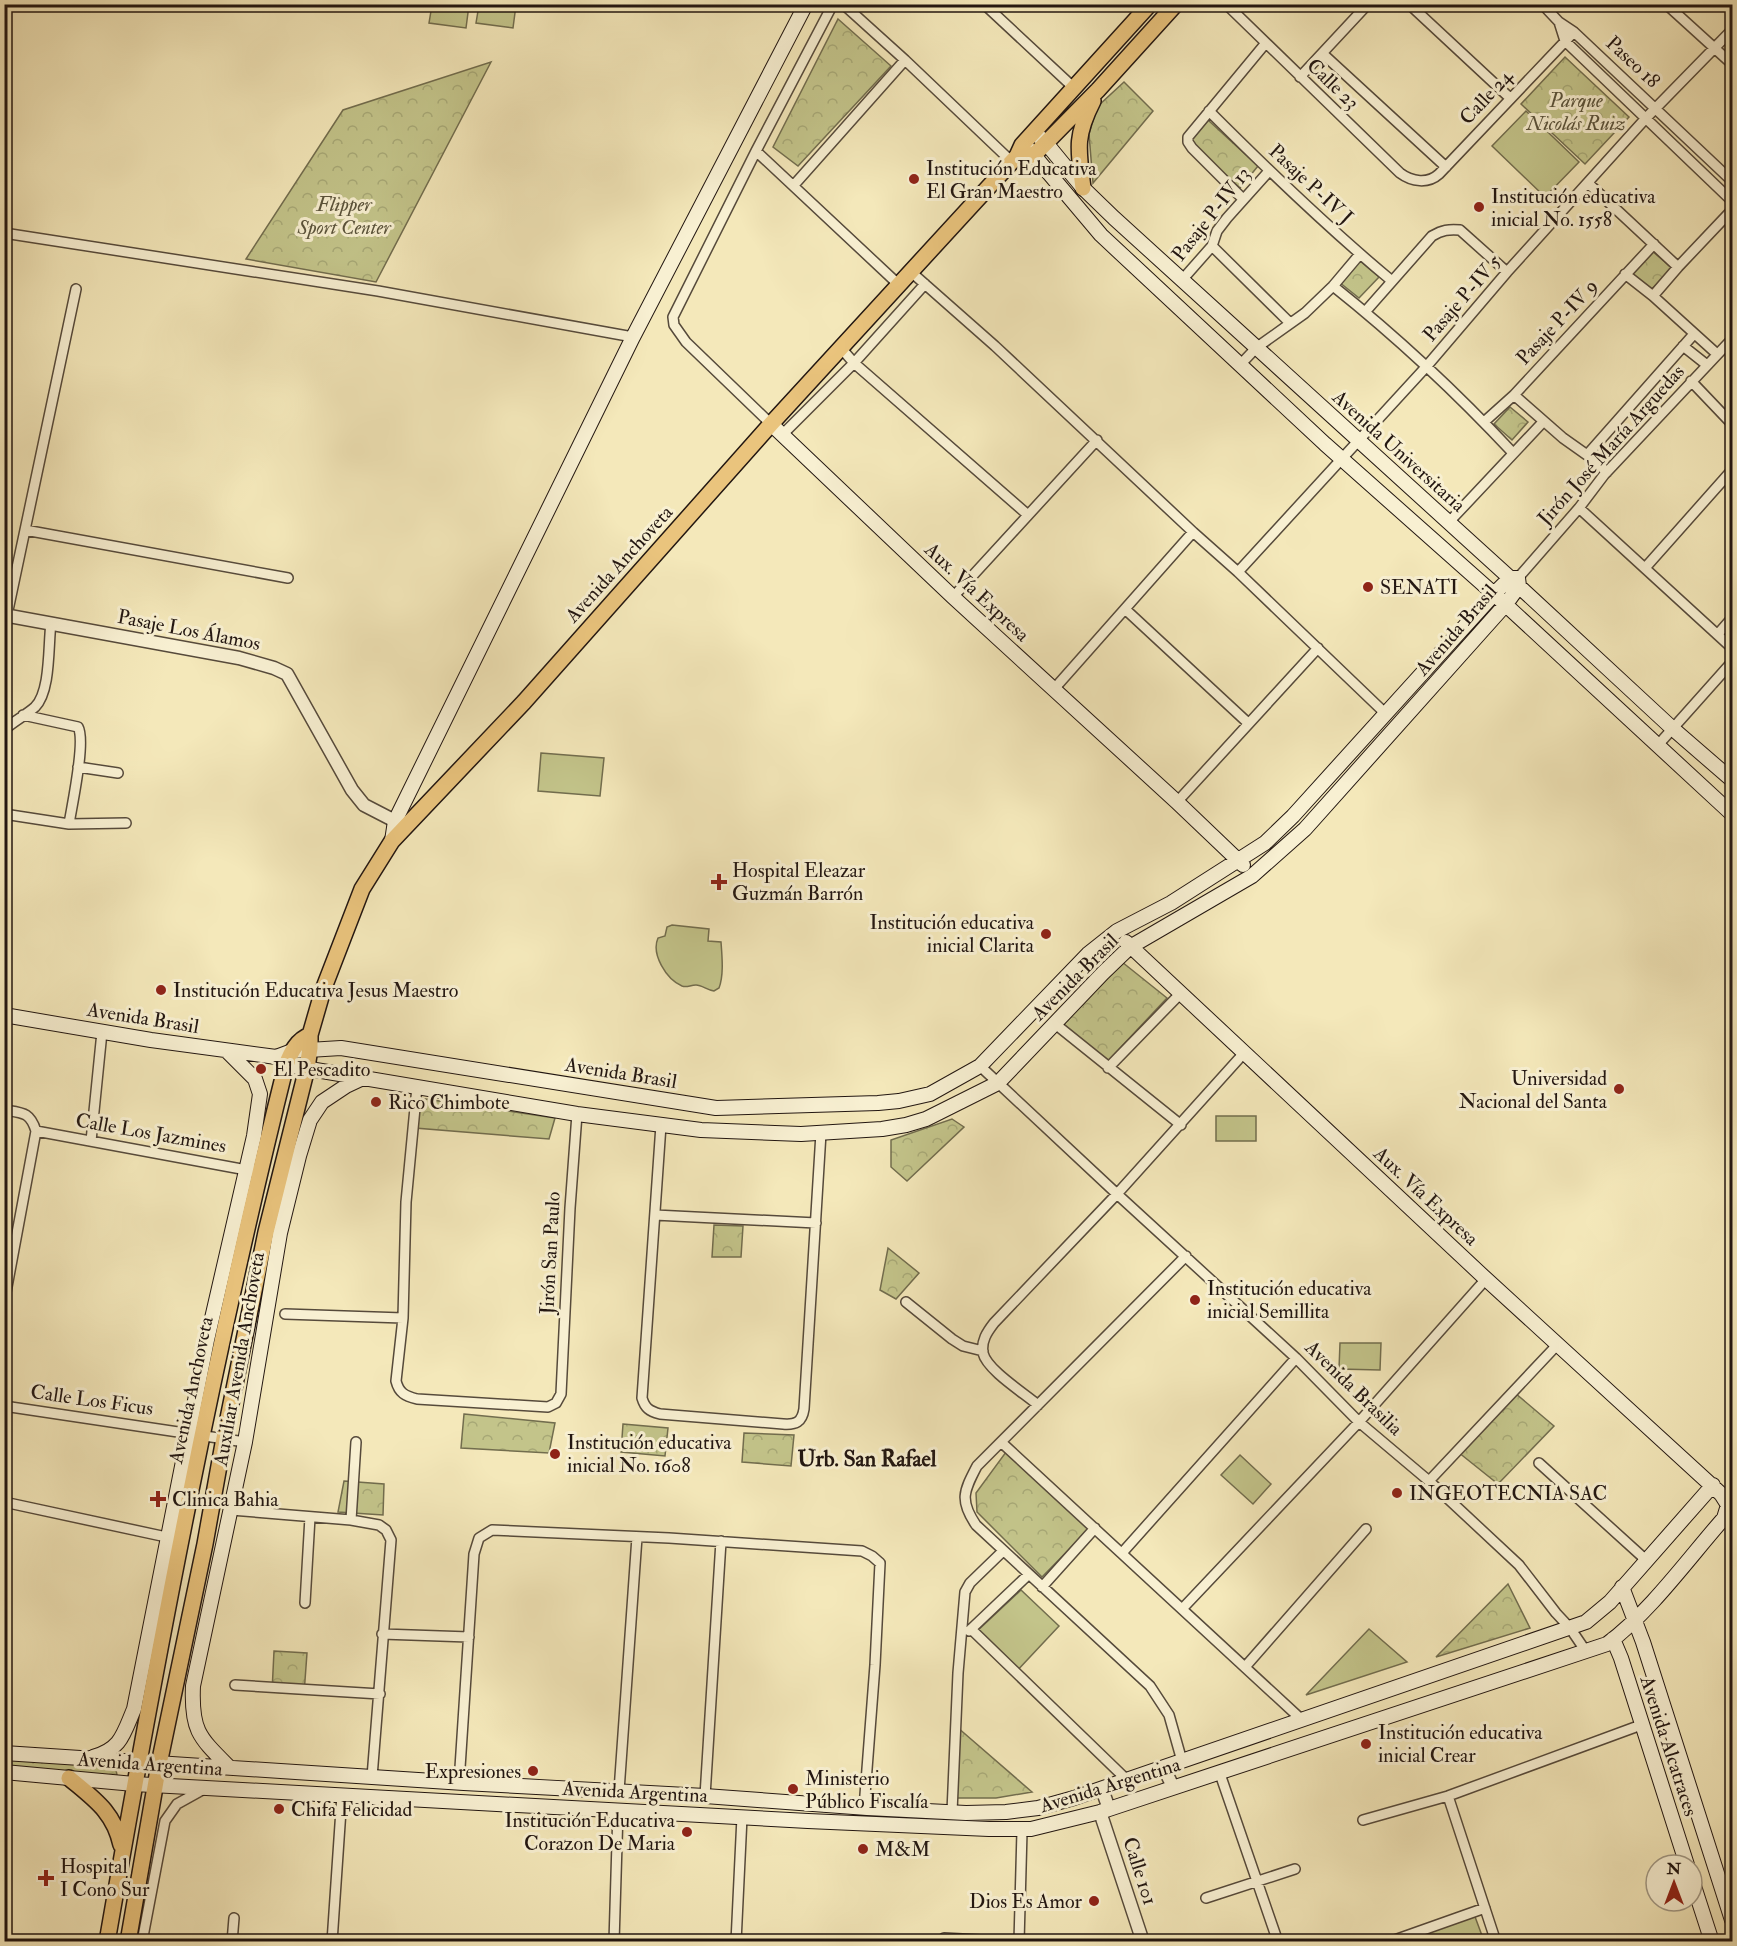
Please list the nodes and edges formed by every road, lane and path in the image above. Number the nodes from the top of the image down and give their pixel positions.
1 (806, 4) edge
2 (833, 4) edge
3 (843, 4) edge
4 (984, 4) edge
5 (1150, 4) edge
6 (1176, 4) edge
7 (1226, 4) edge
8 (1351, 4) edge
9 (1368, 4) edge
10 (1409, 4) edge
11 (1542, 4) edge
12 (1666, 4) edge
13 (1360, 13) junction
14 (1559, 22) junction
15 (1732, 30) edge
16 (1574, 32) junction
17 (1565, 41) junction
18 (1265, 44) junction
19 (1716, 49) junction
20 (1323, 54) junction
21 (905, 60) junction
22 (1732, 64) edge
23 (1300, 77) junction
24 (1073, 87) junction
25 (1098, 90) junction
26 (1510, 98) junction
27 (1656, 108) junction
28 (1209, 111) junction
29 (1646, 118) junction
30 (1034, 132) junction
31 (1046, 143) junction
32 (756, 151) junction
33 (1021, 154) junction
34 (1446, 167) junction
35 (1269, 171) junction
36 (1421, 181) joint
37 (1732, 181) edge
38 (1589, 184) junction
39 (794, 185) junction
40 (1083, 188) junction
41 (1243, 199) junction
42 (1732, 201) edge
43 (1732, 210) edge
44 (4, 233) edge
45 (1654, 244) junction
46 (1212, 246) junction
47 (1360, 254) junction
48 (1678, 267) junction
49 (910, 271) junction
50 (1507, 272) junction
51 (1625, 274) junction
52 (1182, 280) junction
53 (1392, 281) junction
54 (898, 284) junction
55 (925, 284) junction
56 (1333, 286) junction
57 (76, 289) dead end
58 (1653, 296) junction
59 (1365, 312) junction
60 (1289, 322) junction
61 (1694, 334) junction
62 (633, 337) junction
63 (1732, 339) edge
64 (1683, 346) junction
65 (842, 348) junction
66 (1256, 348) junction
67 (1717, 354) junction
68 (854, 363) junction
69 (1240, 365) junction
70 (1707, 365) junction
71 (1426, 367) junction
72 (1691, 381) junction
73 (1514, 394) junction
74 (1484, 422) junction
75 (1543, 422) junction
76 (771, 424) junction
77 (1732, 424) edge
78 (782, 435) junction
79 (1097, 440) junction
80 (1359, 440) junction
81 (1513, 453) junction
82 (1587, 454) junction
83 (1342, 458) junction
84 (1732, 470) edge
85 (1607, 472) junction
86 (1579, 508) junction
87 (1028, 515) junction
88 (1449, 522) junction
89 (25, 530) junction
90 (1193, 532) junction
91 (1645, 568) junction
92 (1238, 572) junction
93 (288, 578) dead end
94 (1516, 581) junction
95 (1494, 594) junction
96 (953, 597) junction
97 (1506, 604) junction
98 (1125, 609) junction
99 (6, 615) edge
100 (1732, 618) edge
101 (51, 623) junction
102 (1718, 634) junction
103 (1318, 648) junction
104 (1732, 648) edge
105 (1732, 662) edge
106 (1054, 688) junction
107 (1386, 714) junction
108 (22, 715) junction
109 (1248, 723) junction
110 (1672, 728) junction
111 (4, 730) edge
112 (1658, 745) junction
113 (78, 767) junction
114 (118, 773) dead end
115 (1732, 780) edge
116 (1177, 802) junction
117 (1730, 808) edge
118 (4, 814) edge
119 (395, 821) junction
120 (126, 823) dead end
121 (69, 824) junction
122 (392, 841) junction
123 (1239, 861) junction
124 (1252, 876) junction
125 (1117, 932) junction
126 (1130, 947) junction
127 (1180, 994) junction
128 (4, 1015) edge
129 (1054, 1023) junction
130 (102, 1032) junction
131 (310, 1042) junction
132 (227, 1051) junction
133 (1244, 1053) junction
134 (285, 1058) junction
135 (980, 1066) junction
136 (307, 1068) junction
137 (1108, 1068) junction
138 (363, 1078) junction
139 (998, 1083) junction
140 (417, 1088) junction
141 (878, 1103) junction
142 (4, 1110) edge
143 (578, 1114) junction
144 (661, 1125) junction
145 (1180, 1125) junction
146 (882, 1129) junction
147 (36, 1131) junction
148 (821, 1132) junction
149 (91, 1141) junction
150 (253, 1171) junction
151 (1117, 1194) junction
152 (655, 1215) junction
153 (816, 1223) junction
154 (1186, 1256) junction
155 (1486, 1279) junction
156 (6, 1284) edge
157 (906, 1302) dead end
158 (4, 1303) edge
159 (285, 1314) dead end
160 (403, 1318) junction
161 (1558, 1344) junction
162 (982, 1351) junction
163 (1296, 1358) junction
164 (1038, 1405) junction
165 (4, 1406) edge
166 (1359, 1422) junction
167 (195, 1434) junction
168 (224, 1438) junction
169 (245, 1442) junction
170 (356, 1442) dead end
171 (1001, 1442) junction
172 (1539, 1463) dead end
173 (1429, 1481) junction
174 (1713, 1485) junction
175 (4, 1502) edge
176 (231, 1510) junction
177 (309, 1517) junction
178 (351, 1520) junction
179 (1095, 1528) junction
180 (1366, 1529) dead end
181 (638, 1537) junction
182 (175, 1539) junction
183 (721, 1541) junction
184 (1002, 1551) junction
185 (1122, 1553) junction
186 (1646, 1560) junction
187 (1028, 1575) junction
188 (1042, 1587) junction
189 (1622, 1587) junction
190 (305, 1603) dead end
191 (1182, 1609) junction
192 (1635, 1620) junction
193 (1570, 1628) junction
194 (971, 1629) junction
195 (382, 1634) junction
196 (962, 1636) junction
197 (469, 1637) junction
198 (1612, 1639) junction
199 (1586, 1650) junction
200 (1245, 1667) junction
201 (235, 1685) dead end
202 (380, 1694) junction
203 (1302, 1720) junction
204 (1641, 1725) junction
205 (4, 1754) edge
206 (86, 1759) junction
207 (1182, 1761) junction
208 (138, 1763) junction
209 (159, 1764) junction
210 (230, 1768) junction
211 (1164, 1768) junction
212 (1220, 1771) junction
213 (4, 1772) edge
214 (372, 1777) junction
215 (69, 1778) junction
216 (1127, 1780) junction
217 (459, 1783) junction
218 (134, 1784) junction
219 (156, 1785) junction
220 (536, 1786) junction
221 (1173, 1787) junction
222 (207, 1788) junction
223 (1102, 1789) junction
224 (619, 1791) junction
225 (342, 1795) junction
226 (705, 1796) junction
227 (1448, 1796) junction
228 (1074, 1798) junction
229 (808, 1803) junction
230 (535, 1806) junction
231 (864, 1808) junction
232 (618, 1810) junction
233 (1104, 1811) junction
234 (951, 1812) junction
235 (742, 1817) junction
236 (1079, 1818) junction
237 (1363, 1820) dead end
238 (808, 1821) junction
239 (1022, 1831) junction
240 (123, 1852) junction
241 (1683, 1853) edge
242 (1295, 1869) dead end
243 (1259, 1881) junction
244 (1206, 1898) dead end
245 (1485, 1908) junction
246 (1703, 1913) edge
247 (234, 1918) dead end
248 (1732, 1920) edge
249 (944, 1938) dead end
250 (107, 1941) edge
251 (128, 1941) edge
252 (142, 1941) edge
253 (232, 1941) edge
254 (332, 1941) edge
255 (614, 1941) edge
256 (736, 1941) edge
257 (1019, 1941) edge
258 (1143, 1941) edge
259 (1278, 1941) edge
260 (1389, 1941) edge
261 (1496, 1941) edge
262 (1712, 1941) edge

1 - 62 main road
2 - 32 street
3 - 21 street
4 - 24 street
5 - 24 main road, Avenida Anchoveta
6 - 25 main road, Avenida Anchoveta
7 - 18 street, Calle 23
8 - 13 street
9 - 13 street
10 - 26 street
11 - 14 street
12 - 19 street
13 - 20 street
14 - 16 street, Paseo 18
14 - 17 street, Paseo 18
15 - 19 street, Pasaje P-IV 5
16 - 17 street, Calle 24
16 - 27 street, Paseo 18
17 - 26 street, Calle 24
17 - 29 street, Paseo 18
18 - 23 street, Calle 23
18 - 28 street
19 - 22 street
19 - 27 street, Pasaje P-IV 5
20 - 23 street
20 - 34 street
21 - 33 street
21 - 39 street
23 - 36 street, Calle 23
24 - 30 main road, Avenida Anchoveta
25 - 31 main road, Avenida Anchoveta
25 - 40 main road
26 - 34 street, Calle 24
27 - 29 street, Pasaje P-IV 5
27 - 37 street, Paseo 18
28 - 35 street, Pasaje P-IV J
28 - 41 street
29 - 38 street, Pasaje P-IV 5
29 - 42 street, Paseo 18
30 - 31 main road
30 - 33 main road, Avenida Anchoveta
31 - 33 main road, Avenida Anchoveta
31 - 40 main road, Avenida Universitaria
32 - 39 street
32 - 76 street, Aux. Vía Expresa
33 - 49 main road, Avenida Anchoveta
33 - 69 main road
34 - 36 street, Calle 24
35 - 41 street, Pasaje P-IV 13
35 - 47 street, Pasaje P-IV J
38 - 45 street
38 - 50 street, Pasaje P-IV 5
39 - 54 street
40 - 52 main road, Avenida Universitaria
41 - 46 street, Pasaje P-IV 13
43 - 48 street
44 - 62 street
45 - 48 street
45 - 51 street, Pasaje P-IV 9
46 - 52 street, Pasaje P-IV 13
46 - 60 street
47 - 53 street, Pasaje P-IV J
47 - 56 street
48 - 58 street
49 - 54 main road, Avenida Anchoveta
49 - 55 street
50 - 53 street
50 - 71 street, Pasaje P-IV 5
51 - 58 street
51 - 73 street, Pasaje P-IV 9
52 - 66 main road, Avenida Universitaria
53 - 59 street
54 - 65 main road, Avenida Anchoveta
55 - 68 street
55 - 79 street
56 - 59 street
56 - 60 street
57 - 89 street
58 - 61 street
59 - 71 street
60 - 66 street
61 - 64 street
61 - 67 street
62 - 119 main road
63 - 67 street, Jirón José María Arguedas
64 - 70 street
64 - 82 street
65 - 68 street
65 - 76 main road, Avenida Anchoveta
66 - 69 street
66 - 80 main road, Avenida Universitaria
67 - 70 street, Jirón José María Arguedas
68 - 78 street
68 - 87 street
69 - 83 main road
70 - 72 street, Jirón José María Arguedas
71 - 74 street
71 - 80 street, Pasaje P-IV 5
72 - 77 street
72 - 85 street, Jirón José María Arguedas
73 - 74 street, Pasaje P-IV 9
73 - 75 street
74 - 81 street
75 - 81 street
75 - 82 street
76 - 78 main road, Aux. Vía Expresa
76 - 122 main road, Avenida Anchoveta
78 - 96 main road, Aux. Vía Expresa
79 - 87 street
79 - 90 street
80 - 83 street, Pasaje P-IV 5
80 - 88 main road, Avenida Universitaria
81 - 88 street
82 - 85 street
83 - 92 street, Pasaje P-IV 5
83 - 95 main road
84 - 91 street
85 - 86 street, Jirón José María Arguedas
86 - 91 street
86 - 94 street, Jirón José María Arguedas
87 - 96 street
88 - 94 main road, Avenida Universitaria
89 - 93 street
89 - 99 street
90 - 92 street
90 - 98 street
91 - 102 street
92 - 103 street
94 - 95 main road, Avenida Brasil
94 - 97 main road, Avenida Brasil
94 - 110 main road, Avenida Universitaria
95 - 97 main road
95 - 107 main road, Avenida Brasil
96 - 106 main road, Aux. Vía Expresa
97 - 112 main road
97 - 124 main road, Avenida Brasil
98 - 106 street
98 - 109 street
99 - 101 street, Pasaje Los Álamos
100 - 102 street
101 - 108 street
101 - 119 street, Pasaje Los Álamos
102 - 104 street
103 - 107 street
103 - 109 street
105 - 110 street
106 - 116 main road, Aux. Vía Expresa
107 - 123 main road, Avenida Brasil
108 - 111 street
108 - 113 street
109 - 116 street
110 - 112 street
110 - 115 main road, Avenida Universitaria
112 - 117 main road
113 - 114 street
113 - 121 street
116 - 123 main road, Aux. Vía Expresa
118 - 121 street
119 - 122 main road
120 - 121 street
122 - 131 main road, Avenida Anchoveta
123 - 124 main road, Aux. Vía Expresa
123 - 125 main road, Avenida Brasil
124 - 126 main road, Avenida Brasil
125 - 126 main road, Aux. Vía Expresa
125 - 135 main road, Avenida Brasil
126 - 127 main road, Aux. Vía Expresa
126 - 129 main road, Avenida Brasil
127 - 133 main road, Aux. Vía Expresa
127 - 137 street
128 - 130 main road, Avenida Brasil
129 - 137 street
129 - 139 main road, Avenida Brasil
130 - 132 main road, Avenida Brasil
130 - 149 street
131 - 134 main road, Avenida Anchoveta
131 - 136 main road, Avenida Anchoveta
131 - 141 main road, Avenida Brasil
132 - 134 main road, Avenida Brasil
132 - 150 main road
133 - 145 street
133 - 155 main road, Aux. Vía Expresa
134 - 136 main road, Avenida Brasil
134 - 150 main road, Avenida Anchoveta
135 - 139 street, Avenida Brasilia
135 - 141 main road, Avenida Brasil
136 - 138 main road, Avenida Brasil
136 - 168 main road, Avenida Anchoveta
137 - 145 street
138 - 140 main road, Avenida Brasil
138 - 169 main road, Auxiliar Avenida Anchoveta
139 - 146 main road, Avenida Brasil
139 - 151 street, Avenida Brasilia
140 - 143 main road, Avenida Brasil
140 - 160 street
141 - 146 main road
142 - 147 street
143 - 144 main road, Avenida Brasil
143 - 160 street, Jirón San Paulo
144 - 148 main road, Avenida Brasil
144 - 152 street
145 - 151 street
146 - 148 main road, Avenida Brasil
147 - 149 street, Calle Los Jazmines
147 - 156 street
148 - 153 street
149 - 150 street, Calle Los Jazmines
150 - 167 main road, Avenida Anchoveta
151 - 154 street, Avenida Brasilia
151 - 162 street
152 - 153 street
152 - 153 street
154 - 163 street, Avenida Brasilia
154 - 164 street
155 - 161 main road, Aux. Vía Expresa
155 - 166 street
156 - 158 street
157 - 162 street
159 - 160 street
161 - 173 street
161 - 174 main road, Aux. Vía Expresa
162 - 164 street
163 - 166 street, Avenida Brasilia
163 - 185 street
164 - 171 street
165 - 167 street, Calle Los Ficus
166 - 173 street, Avenida Brasilia
166 - 191 street
167 - 168 street, Calle Los Ficus
167 - 182 main road, Avenida Anchoveta
168 - 169 street, Calle Los Ficus
168 - 209 main road, Avenida Anchoveta
169 - 176 main road, Auxiliar Avenida Anchoveta
170 - 178 street
171 - 179 street
171 - 184 street
172 - 186 street
173 - 193 street, Avenida Brasilia
174 - 186 main road
174 - 192 main road, Avenida Argentina
175 - 182 street
176 - 177 street
176 - 210 main road, Auxiliar Avenida Anchoveta
177 - 178 street
177 - 190 street
178 - 195 street
179 - 185 street
179 - 188 street
180 - 200 street
181 - 183 street
181 - 197 street
181 - 224 street
182 - 206 main road
182 - 208 main road, Avenida Anchoveta
183 - 226 street
183 - 231 street
184 - 187 street
184 - 196 street
185 - 191 street
186 - 189 main road
187 - 188 street
187 - 194 street
188 - 207 street
189 - 192 main road
189 - 193 main road, Avenida Argentina
191 - 200 street
192 - 198 main road, Avenida Argentina
192 - 248 main road
193 - 199 street, Avenida Brasilia
193 - 203 main road, Avenida Argentina
194 - 196 street
194 - 216 street
195 - 197 street
195 - 202 street
196 - 234 street
197 - 217 street
198 - 199 main road, Avenida Argentina
198 - 204 main road, Avenida Alcatraces
199 - 212 main road, Avenida Argentina
200 - 203 street
201 - 202 street
202 - 214 street
203 - 207 main road, Avenida Argentina
204 - 227 street
204 - 241 main road, Avenida Alcatraces
205 - 206 main road, Avenida Argentina
206 - 208 main road, Avenida Argentina
207 - 211 main road, Avenida Argentina
208 - 209 main road, Avenida Argentina
208 - 218 main road, Avenida Anchoveta
209 - 210 main road, Avenida Argentina
209 - 219 main road, Avenida Anchoveta
210 - 214 main road, Avenida Argentina
211 - 216 main road, Avenida Argentina
211 - 221 street
212 - 221 main road, Avenida Argentina
212 - 243 street
213 - 215 main road, Avenida Argentina
214 - 217 main road, Avenida Argentina
215 - 218 main road, Avenida Argentina
215 - 240 main road
216 - 223 main road, Avenida Argentina
217 - 220 main road, Avenida Argentina
218 - 219 main road, Avenida Argentina
218 - 240 main road, Avenida Anchoveta
219 - 222 main road, Avenida Argentina
219 - 251 main road, Avenida Anchoveta
220 - 224 main road, Avenida Argentina
220 - 230 street
221 - 233 main road, Avenida Argentina
222 - 225 main road, Avenida Argentina
222 - 252 street
223 - 228 main road, Avenida Argentina
223 - 233 street, Calle 101
224 - 226 main road, Avenida Argentina
225 - 230 main road, Avenida Argentina
225 - 254 street
226 - 229 main road, Avenida Argentina
227 - 237 street
227 - 245 street
228 - 234 main road, Avenida Argentina
228 - 236 street
229 - 231 main road, Avenida Argentina
229 - 238 street
230 - 232 main road, Avenida Argentina
231 - 234 main road, Avenida Argentina
232 - 235 main road, Avenida Argentina
232 - 255 street
233 - 236 main road, Avenida Argentina
233 - 258 street, Calle 101
235 - 238 main road, Avenida Argentina
235 - 256 street
236 - 239 main road, Avenida Argentina
238 - 239 main road, Avenida Argentina
239 - 257 street
240 - 250 main road, Avenida Anchoveta
242 - 243 street
243 - 244 street
243 - 259 street
245 - 260 street
245 - 261 street
246 - 262 main road
247 - 253 street
249 - 257 street

